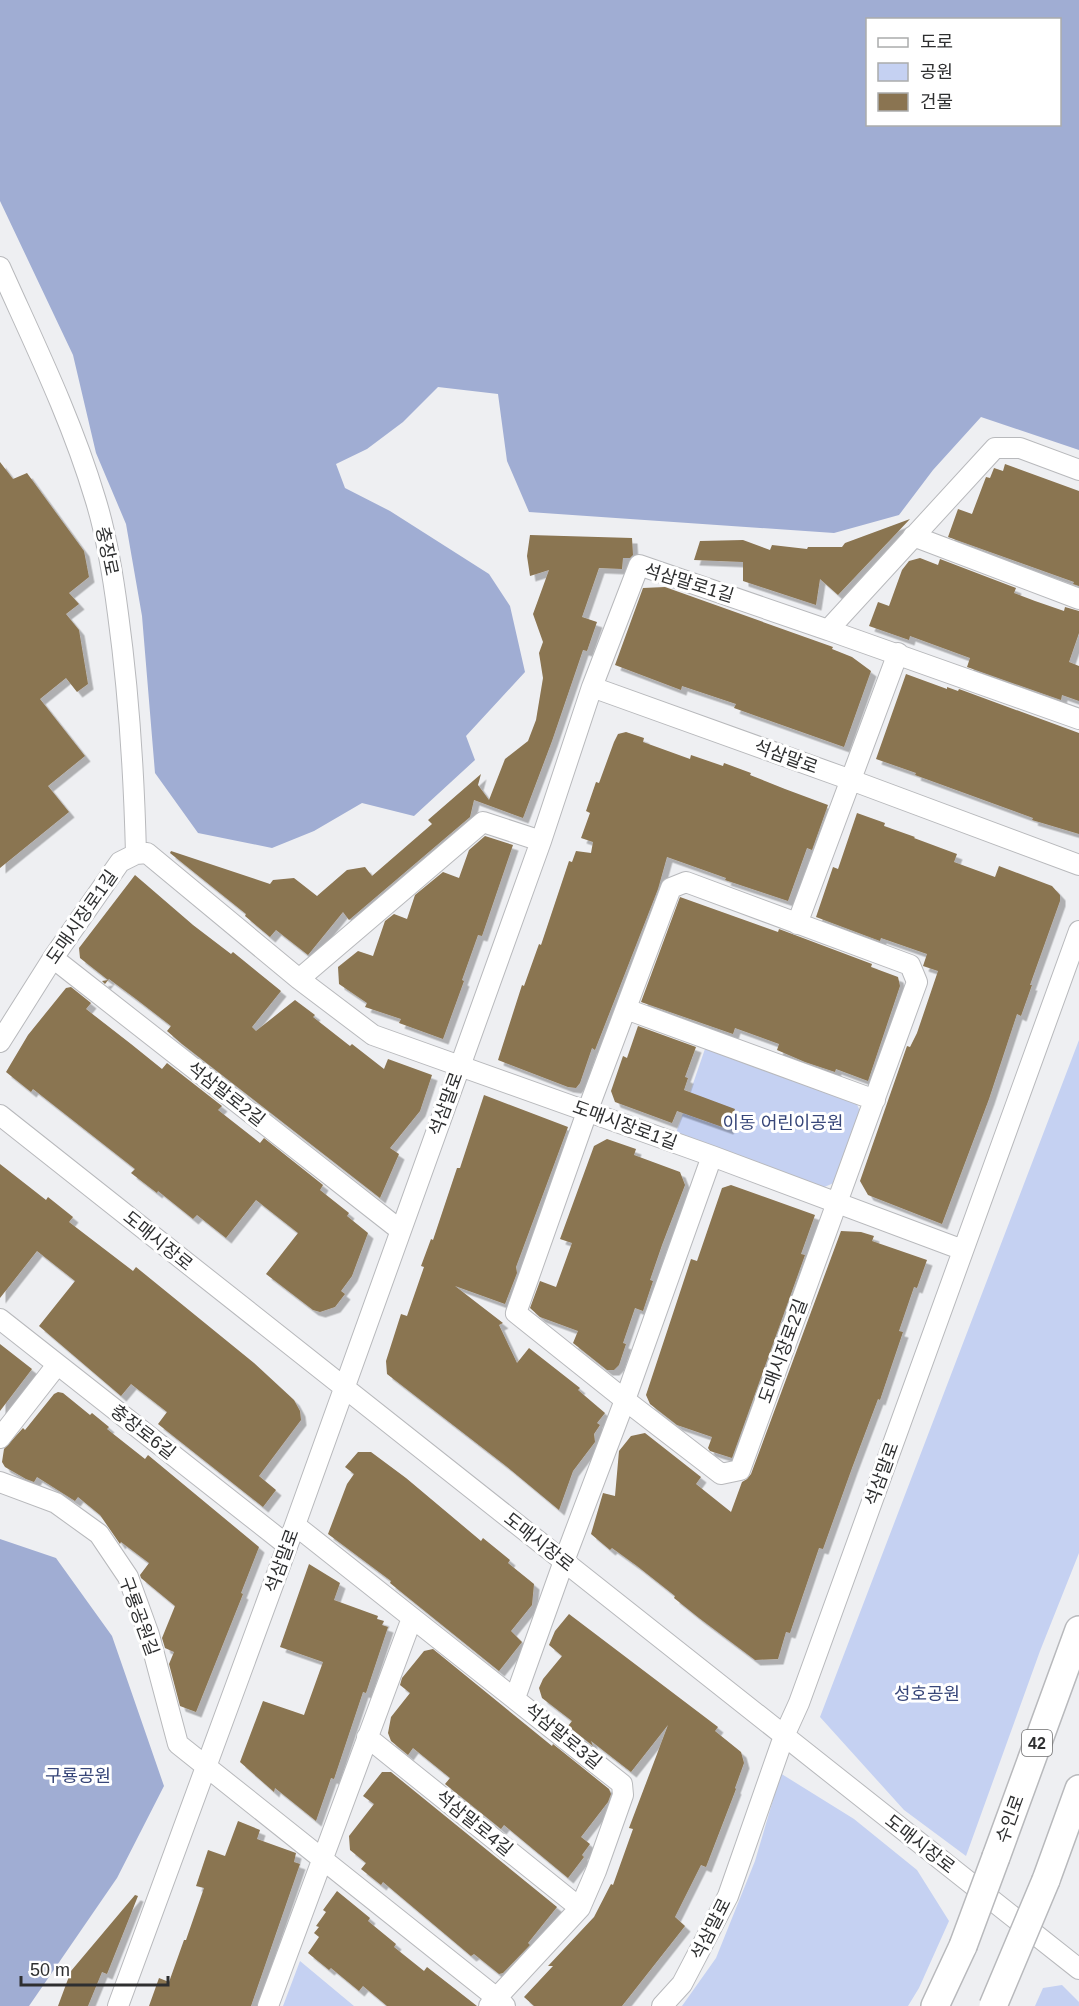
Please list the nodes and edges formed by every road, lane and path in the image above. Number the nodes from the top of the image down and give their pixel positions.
1 (0, 267) edge
2 (1079, 471) edge
3 (913, 536) junction
4 (1079, 599) edge
5 (828, 630) junction
6 (898, 653) junction
7 (592, 687) junction
8 (1079, 719) edge
9 (851, 780) junction
10 (542, 841) junction
11 (136, 854) junction
12 (1079, 865) edge
13 (797, 924) junction
14 (1079, 931) edge
15 (53, 958) junction
16 (299, 979) junction
17 (626, 1009) junction
18 (0, 1042) edge
19 (460, 1065) junction
20 (875, 1100) junction
21 (587, 1112) junction
22 (0, 1115) edge
23 (712, 1156) junction
24 (837, 1202) junction
25 (400, 1230) junction
26 (963, 1250) junction
27 (0, 1319) edge
28 (57, 1365) junction
29 (343, 1388) junction
30 (625, 1400) junction
31 (0, 1438) edge
32 (0, 1482) edge
33 (295, 1525) junction
34 (287, 1545) junction
35 (564, 1561) junction
36 (412, 1618) junction
37 (1079, 1630) edge
38 (514, 1698) junction
39 (784, 1736) junction
40 (367, 1737) junction
41 (206, 1766) junction
42 (1079, 1789) edge
43 (323, 1858) junction
44 (580, 1908) junction
45 (1079, 1969) edge
46 (498, 2004) edge
47 (118, 2006) edge
48 (268, 2006) edge
49 (662, 2006) edge
50 (935, 2006) edge
51 (993, 2006) edge

1 - 11 street, 충장로
2 - 3 street
3 - 4 street
3 - 5 street
5 - 6 street, 석삼말로1길
5 - 7 street, 석삼말로1길
6 - 8 street, 석삼말로1길
6 - 9 street
7 - 9 street, 석삼말로
7 - 10 street, 석삼말로
9 - 12 street, 석삼말로
9 - 13 street
10 - 16 street
10 - 19 street, 석삼말로
11 - 15 street, 도매시장로1길
11 - 16 street, 도매시장로1길
13 - 17 street, 도매시장로2길
13 - 20 street, 도매시장로2길
14 - 26 street, 석삼말로
15 - 18 street, 도매시장로1길
15 - 25 street, 석삼말로2길
16 - 19 street, 도매시장로1길
17 - 20 street
17 - 21 street, 도매시장로2길
19 - 21 street, 도매시장로1길
19 - 25 street, 석삼말로
20 - 24 street, 도매시장로2길
21 - 23 street, 도매시장로1길
21 - 30 street, 도매시장로2길
22 - 29 street, 도매시장로
23 - 24 street, 도매시장로1길
23 - 30 street
24 - 26 street, 도매시장로1길
24 - 30 street, 도매시장로2길
25 - 29 street, 석삼말로
26 - 39 street, 석삼말로
27 - 28 street, 충장로6길
28 - 31 street
28 - 34 street, 충장로6길
29 - 33 street, 석삼말로
29 - 35 street, 도매시장로
30 - 35 street
32 - 41 street, 구룡공원길
33 - 34 street, 석삼말로
33 - 36 street, 석삼말로3길
34 - 41 street, 석삼말로
35 - 38 street
35 - 39 street, 도매시장로
36 - 38 street, 석삼말로3길
36 - 40 street
37 - 50 highway, 수인로 / 42, bridge
38 - 44 street, 석삼말로3길
39 - 45 street, 도매시장로
39 - 49 street, 석삼말로
40 - 43 street
40 - 44 street, 석삼말로4길
41 - 43 street, 구룡공원길
41 - 47 street, 석삼말로
42 - 51 highway, bridge
43 - 46 street
43 - 48 street
44 - 46 street, 석삼말로3길

